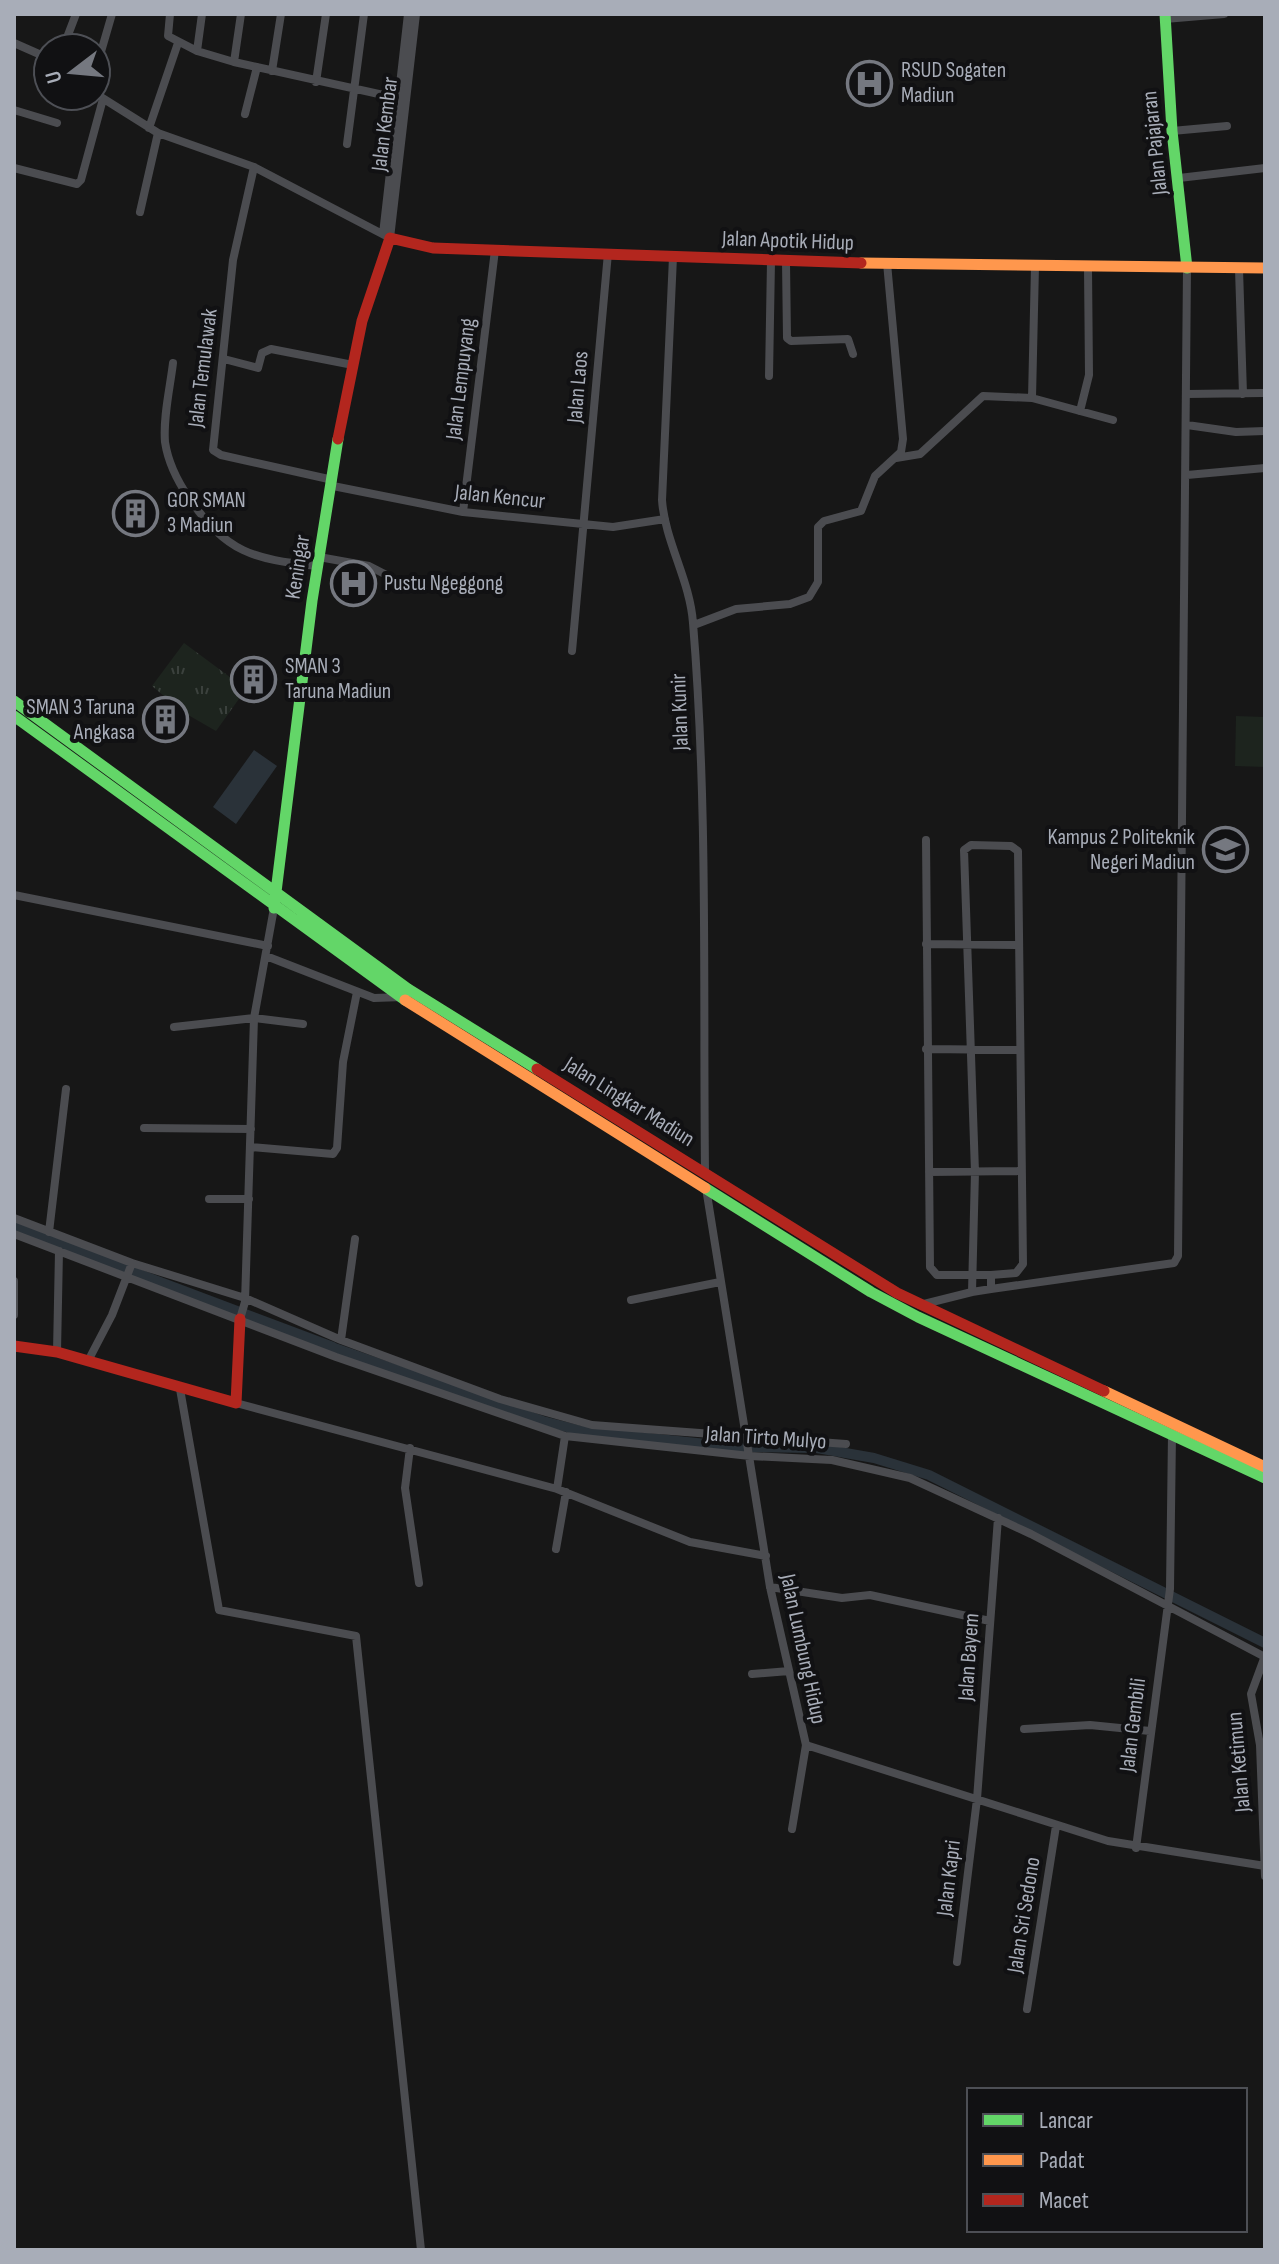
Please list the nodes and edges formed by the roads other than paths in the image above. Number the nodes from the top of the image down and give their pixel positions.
1 (170, 14) edge
2 (202, 14) edge
3 (241, 14) edge
4 (281, 14) edge
5 (326, 14) edge
6 (364, 14) edge
7 (408, 14) edge
8 (416, 14) edge
9 (1224, 14) edge
10 (1165, 16) edge
11 (411, 27) junction
12 (178, 43) junction
13 (197, 51) junction
14 (234, 62) junction
15 (257, 67) junction
16 (272, 71) junction
17 (316, 82) junction
18 (354, 91) junction
19 (402, 99) junction
20 (112, 105) edge
21 (14, 110) edge
22 (97, 112) edge
23 (245, 114) dead end
24 (57, 123) dead end
25 (1227, 126) dead end
26 (149, 128) junction
27 (1172, 131) junction
28 (158, 133) junction
29 (347, 144) dead end
30 (254, 167) junction
31 (14, 168) edge
32 (1265, 168) edge
33 (1179, 178) junction
34 (140, 212) dead end
35 (387, 236) junction
36 (495, 250) junction
37 (608, 253) junction
38 (673, 257) junction
39 (771, 261) junction
40 (786, 262) junction
41 (887, 263) junction
42 (1035, 266) junction
43 (1088, 268) junction
44 (1187, 268) junction
45 (1265, 268) edge
46 (1239, 269) junction
47 (853, 354) dead end
48 (224, 359) junction
49 (173, 363) dead end
50 (353, 365) junction
51 (769, 376) dead end
52 (1263, 393) edge
53 (1187, 394) junction
54 (1243, 394) junction
55 (1032, 398) junction
56 (1080, 411) junction
57 (1113, 420) dead end
58 (1187, 425) junction
59 (1265, 431) edge
60 (896, 458) junction
61 (1265, 468) edge
62 (1187, 475) junction
63 (333, 483) junction
64 (463, 512) junction
65 (665, 519) junction
66 (583, 524) junction
67 (318, 562) junction
68 (440, 588) dead end
69 (694, 625) junction
70 (572, 651) dead end
71 (14, 701) edge
72 (14, 716) edge
73 (127, 782) junction
74 (118, 792) junction
75 (926, 840) dead end
76 (276, 893) junction
77 (14, 895) edge
78 (274, 908) junction
79 (926, 944) junction
80 (966, 945) junction
81 (1016, 945) junction
82 (267, 951) junction
83 (357, 992) junction
84 (405, 994) junction
85 (254, 1018) junction
86 (303, 1024) dead end
87 (174, 1027) dead end
88 (926, 1049) junction
89 (969, 1050) junction
90 (1018, 1050) junction
91 (66, 1089) dead end
92 (144, 1128) dead end
93 (251, 1129) junction
94 (251, 1147) junction
95 (705, 1171) junction
96 (1019, 1171) junction
97 (929, 1172) junction
98 (975, 1172) junction
99 (706, 1186) junction
100 (209, 1199) dead end
101 (249, 1199) junction
102 (14, 1218) edge
103 (49, 1232) junction
104 (14, 1234) edge
105 (355, 1239) dead end
106 (59, 1251) junction
107 (132, 1265) junction
108 (972, 1275) junction
109 (991, 1275) junction
110 (126, 1278) junction
111 (14, 1281) edge
112 (720, 1282) junction
113 (991, 1289) junction
114 (972, 1292) junction
115 (245, 1300) junction
116 (631, 1300) dead end
117 (919, 1305) junction
118 (14, 1315) edge
119 (240, 1320) junction
120 (341, 1340) junction
121 (14, 1346) edge
122 (57, 1352) junction
123 (88, 1361) junction
124 (180, 1389) junction
125 (236, 1403) junction
126 (1172, 1434) junction
127 (565, 1436) junction
128 (747, 1438) junction
129 (846, 1444) dead end
130 (410, 1448) junction
131 (750, 1454) junction
132 (1265, 1467) edge
133 (1265, 1478) edge
134 (562, 1490) junction
135 (998, 1518) junction
136 (556, 1549) dead end
137 (766, 1556) junction
138 (419, 1583) dead end
139 (770, 1587) junction
140 (1165, 1604) junction
141 (990, 1621) junction
142 (1265, 1656) edge
143 (789, 1671) junction
144 (752, 1674) dead end
145 (1024, 1729) dead end
146 (1150, 1731) junction
147 (806, 1745) junction
148 (977, 1799) junction
149 (1056, 1826) junction
150 (792, 1829) dead end
151 (1136, 1848) junction
152 (1264, 1866) edge
153 (1265, 1876) edge
154 (957, 1962) dead end
155 (1027, 2009) dead end
156 (421, 2250) edge

1 - 12 street
2 - 13 street
3 - 14 street
4 - 16 street
5 - 17 street
6 - 18 street
7 - 11 street, Jalan Kembar
8 - 11 street, Jalan Kembar
9 - 10 street
10 - 27 main road, Jalan Pajajaran
11 - 19 street, Jalan Kembar
12 - 13 street
12 - 26 street
13 - 14 street
14 - 15 street
15 - 16 street
15 - 23 street
16 - 17 street
17 - 18 street
18 - 19 street
18 - 29 street
19 - 35 street, Jalan Kembar
20 - 26 street
21 - 24 street
22 - 31 street
25 - 27 street
26 - 28 street
27 - 33 main road, Jalan Pajajaran
28 - 30 street
28 - 34 street
30 - 35 street
30 - 48 street, Jalan Temulawak
32 - 33 street
33 - 44 main road, Jalan Pajajaran
35 - 36 main road, Jalan Apotik Hidup
35 - 50 main road, Keningar
36 - 37 main road, Jalan Apotik Hidup
36 - 64 street, Jalan Lempuyang
37 - 38 main road, Jalan Apotik Hidup
37 - 66 street, Jalan Laos
38 - 39 main road, Jalan Apotik Hidup
38 - 65 street, Jalan Kunir
39 - 40 main road, Jalan Apotik Hidup
39 - 51 street
40 - 41 main road, Jalan Apotik Hidup
40 - 47 street
41 - 42 main road, Jalan Apotik Hidup
41 - 60 street
42 - 43 main road, Jalan Apotik Hidup
42 - 55 street
43 - 44 main road, Jalan Apotik Hidup
43 - 56 street
44 - 46 main road, Jalan Apotik Hidup
44 - 53 street
45 - 46 main road, Jalan Apotik Hidup
46 - 54 street
48 - 50 street
48 - 63 street, Jalan Temulawak
49 - 67 street
50 - 63 main road, Keningar
52 - 54 street
53 - 54 street
53 - 58 street
55 - 56 street
55 - 60 street
56 - 57 street
58 - 59 street
58 - 62 street
60 - 69 street
61 - 62 street
62 - 113 street
63 - 64 street, Jalan Kencur
63 - 67 main road, Keningar
64 - 66 street, Jalan Kencur
65 - 66 street, Jalan Kencur
65 - 69 street, Jalan Kunir
66 - 70 street, Jalan Laos
67 - 68 street
67 - 76 main road, Keningar
69 - 95 street, Jalan Kunir
71 - 73 main road, Jalan Lingkar Madiun
72 - 74 main road, Jalan Lingkar Madiun
73 - 74 main road
73 - 76 main road, Jalan Lingkar Madiun
74 - 78 main road, Jalan Lingkar Madiun
75 - 79 street
76 - 78 main road, Keningar
76 - 84 main road, Jalan Lingkar Madiun
77 - 82 street
78 - 82 street
78 - 84 main road, Jalan Lingkar Madiun
79 - 80 street
79 - 88 street
80 - 81 street
80 - 81 street
80 - 89 street
81 - 90 street
82 - 83 street
82 - 85 street
83 - 84 street
83 - 94 street
84 - 95 main road, Jalan Lingkar Madiun
84 - 99 main road, Jalan Lingkar Madiun
85 - 86 street
85 - 87 street
85 - 93 street
88 - 89 street
88 - 97 street
89 - 90 street
89 - 98 street
90 - 96 street
91 - 103 street
92 - 93 street
93 - 94 street
94 - 101 street
95 - 117 main road, Jalan Lingkar Madiun
96 - 98 street
96 - 109 street
97 - 98 street
97 - 108 street
98 - 108 street
99 - 112 street, Jalan Lumbung Hidup
99 - 126 main road, Jalan Lingkar Madiun
100 - 101 street
101 - 115 street
102 - 103 street
103 - 107 street
104 - 106 street, Jalan Tirto Mulyo
105 - 120 street
106 - 110 street, Jalan Tirto Mulyo
106 - 122 street
107 - 110 street
107 - 115 street
108 - 109 street
108 - 114 street
109 - 113 street
110 - 119 street, Jalan Tirto Mulyo
110 - 123 street
111 - 118 street
112 - 116 street
112 - 128 street, Jalan Lumbung Hidup
113 - 114 street
114 - 117 street
115 - 119 street
115 - 120 street
117 - 132 main road, Jalan Lingkar Madiun
119 - 125 main road
119 - 127 street, Jalan Tirto Mulyo
120 - 128 street
121 - 122 main road
122 - 123 main road
123 - 124 main road
124 - 125 main road
124 - 156 street
125 - 130 street
126 - 133 main road, Jalan Lingkar Madiun
126 - 140 street, Jalan Gembili
127 - 131 street, Jalan Tirto Mulyo
127 - 134 street
128 - 129 street
128 - 131 street, Jalan Lumbung Hidup
130 - 134 street
130 - 138 street
131 - 135 street, Jalan Tirto Mulyo
131 - 137 street, Jalan Lumbung Hidup
134 - 136 street
134 - 137 street
135 - 140 street, Jalan Tirto Mulyo
135 - 141 street, Jalan Bayem
137 - 139 street, Jalan Lumbung Hidup
139 - 141 street
139 - 143 street, Jalan Lumbung Hidup
140 - 142 street, Jalan Tirto Mulyo
140 - 146 street, Jalan Gembili
141 - 148 street, Jalan Bayem
142 - 152 street, Jalan Ketimun
143 - 144 street
143 - 147 street, Jalan Lumbung Hidup
145 - 146 street
146 - 151 street, Jalan Gembili
147 - 148 street, Jalan Lumbung Hidup
147 - 150 street
148 - 149 street, Jalan Lumbung Hidup
148 - 154 street, Jalan Kapri
149 - 151 street, Jalan Lumbung Hidup
149 - 155 street, Jalan Sri Sedono
151 - 152 street, Jalan Lumbung Hidup
152 - 153 street, Jalan Ketimun

